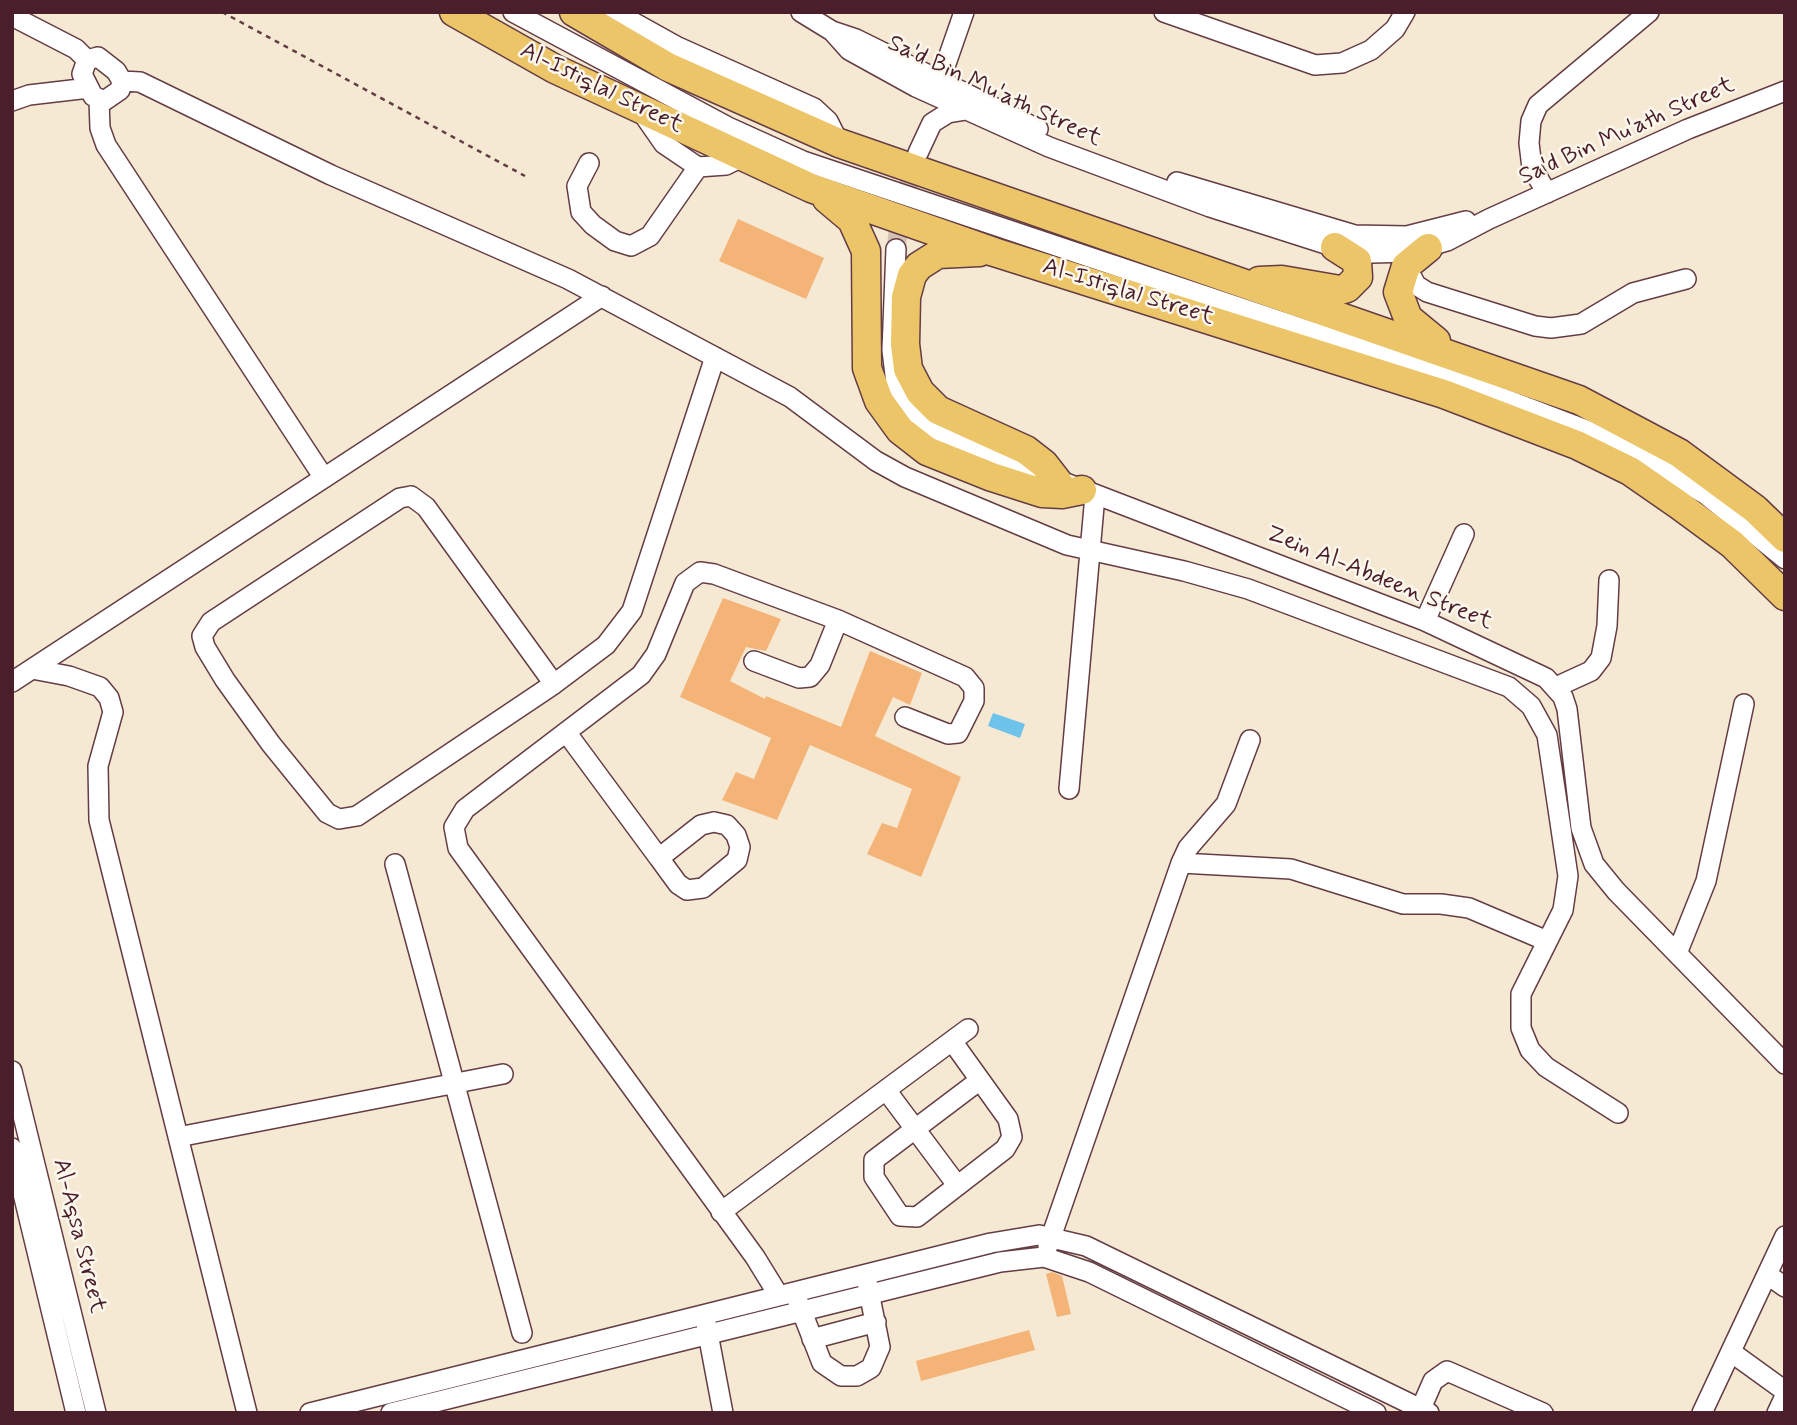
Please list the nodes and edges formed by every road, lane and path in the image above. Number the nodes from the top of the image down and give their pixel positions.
1 (222, 12) edge
2 (454, 12) edge
3 (513, 12) edge
4 (531, 12) edge
5 (574, 12) edge
6 (615, 12) edge
7 (801, 12) edge
8 (964, 12) edge
9 (1164, 12) edge
10 (1405, 12) edge
11 (1649, 12) edge
12 (12, 16) edge
13 (832, 32) junction
14 (87, 60) junction
15 (122, 81) junction
16 (940, 81) junction
17 (916, 87) junction
18 (1785, 91) edge
19 (94, 94) junction
20 (12, 101) edge
21 (967, 110) junction
22 (641, 111) junction
23 (926, 131) junction
24 (839, 143) junction
25 (918, 153) tunnel mouth
26 (742, 157) junction
27 (589, 163) dead end
28 (698, 167) junction
29 (1133, 174) junction
30 (525, 176) dead end
31 (811, 188) junction
32 (1547, 193) junction
33 (1489, 219) junction
34 (1335, 247) junction
35 (1429, 248) junction
36 (896, 249) tunnel mouth
37 (995, 252) junction
38 (1406, 266) junction
39 (1686, 279) dead end
40 (1239, 284) junction
41 (1427, 292) junction
42 (602, 296) junction
43 (1402, 310) junction
44 (1455, 355) junction
45 (715, 357) junction
46 (324, 478) junction
47 (1079, 489) junction
48 (1464, 534) dead end
49 (1785, 538) edge
50 (1785, 548) edge
51 (1090, 552) junction
52 (1785, 559) edge
53 (1609, 580) dead end
54 (1785, 596) edge
55 (838, 620) junction
56 (1425, 621) junction
57 (754, 661) dead end
58 (32, 669) junction
59 (12, 682) edge
60 (554, 684) junction
61 (1556, 687) junction
62 (1744, 704) dead end
63 (905, 717) dead end
64 (566, 732) junction
65 (1250, 740) dead end
66 (1069, 789) dead end
67 (659, 858) dead end
68 (1181, 863) junction
69 (395, 864) dead end
70 (1547, 941) junction
71 (1678, 951) junction
72 (968, 1029) dead end
73 (952, 1041) junction
74 (1785, 1064) edge
75 (12, 1071) edge
76 (503, 1074) dead end
77 (980, 1080) junction
78 (454, 1085) junction
79 (886, 1090) junction
80 (1618, 1113) dead end
81 (915, 1128) junction
82 (178, 1137) junction
83 (12, 1148) edge
84 (957, 1185) junction
85 (721, 1212) junction
86 (1052, 1236) junction
87 (1785, 1236) edge
88 (1044, 1257) junction
89 (1768, 1275) junction
90 (867, 1284) junction
91 (1785, 1287) edge
92 (786, 1294) junction
93 (1197, 1299) junction
94 (802, 1312) junction
95 (704, 1315) junction
96 (1187, 1318) junction
97 (876, 1322) junction
98 (522, 1333) dead end
99 (709, 1335) junction
100 (811, 1339) junction
101 (1731, 1352) junction
102 (1311, 1355) junction
103 (1301, 1376) junction
104 (418, 1385) junction
105 (1785, 1393) edge
106 (422, 1405) junction
107 (348, 1408) edge
108 (1423, 1411) edge
109 (76, 1413) edge
110 (96, 1413) edge
111 (247, 1413) edge
112 (310, 1413) edge
113 (391, 1413) edge
114 (721, 1413) edge
115 (1376, 1413) edge
116 (1543, 1413) edge
117 (1702, 1413) edge
118 (1777, 1413) edge

1 - 30 path
2 - 22 highway, Al-Istiqlal Street
3 - 52 street
4 - 50 street
5 - 24 highway, Al-Istiqlal Street
6 - 24 street
7 - 13 street
8 - 16 street
9 - 10 street
11 - 32 street
12 - 14 street
13 - 16 street, Sa'd Bin Mu'ath Street
13 - 17 street, Sa'd Bin Mu'ath Street
14 - 15 street
14 - 19 street
15 - 19 street
15 - 42 street
16 - 29 street, Sa'd Bin Mu'ath Street
17 - 21 street, Sa'd Bin Mu'ath Street
17 - 23 street
18 - 32 street, Sa'd Bin Mu'ath Street
19 - 20 street
19 - 46 street
21 - 23 street
21 - 29 street, Sa'd Bin Mu'ath Street
22 - 26 highway, Al-Istiqlal Street
22 - 28 street
23 - 25 street
24 - 40 highway, Al-Istiqlal Street
26 - 28 street
26 - 31 highway, Al-Istiqlal Street
27 - 28 street
29 - 33 street, Sa'd Bin Mu'ath Street
29 - 34 street, Sa'd Bin Mu'ath Street
31 - 37 highway, Al-Istiqlal Street
31 - 47 highway
32 - 33 street, Sa'd Bin Mu'ath Street
33 - 35 street, Sa'd Bin Mu'ath Street
34 - 35 street, Sa'd Bin Mu'ath Street
34 - 40 highway
35 - 38 highway
36 - 47 street, Zein Al-Abdeen Street
37 - 47 highway
37 - 54 highway, Al-Istiqlal Street
38 - 41 street
38 - 43 highway
39 - 41 street
40 - 44 highway, Al-Istiqlal Street
41 - 43 street
42 - 45 street
42 - 46 street
43 - 44 highway
44 - 49 highway, Al-Istiqlal Street
45 - 51 street
45 - 60 street
46 - 58 street
47 - 51 street
47 - 56 street, Zein Al-Abdeen Street
48 - 56 street
51 - 66 street
51 - 70 street
53 - 61 street
55 - 57 street
55 - 63 street
55 - 64 street
56 - 61 street, Zein Al-Abdeen Street
58 - 59 street
58 - 82 street
60 - 60 street
61 - 71 street
62 - 71 street
64 - 67 street
64 - 85 street
65 - 68 street
68 - 70 street
68 - 86 street
69 - 78 street
70 - 80 street
71 - 74 street
72 - 73 street
73 - 77 street
73 - 79 street
75 - 110 street, Al-Aqsa Street
76 - 78 street
77 - 81 street
77 - 84 street
78 - 82 street
78 - 98 street
79 - 81 street
79 - 85 street
81 - 84 street
81 - 84 street
82 - 111 street
83 - 109 street, Al-Aqsa Street
85 - 92 street
86 - 88 street
86 - 90 street
86 - 93 street
87 - 89 street
88 - 90 street
88 - 96 street
89 - 91 street
89 - 101 street
90 - 92 street
90 - 94 street
90 - 97 street
92 - 94 street
92 - 95 street
93 - 96 street
93 - 102 street
94 - 99 street
94 - 100 street
95 - 99 street
95 - 104 street
96 - 103 street
97 - 100 street
97 - 100 street
99 - 106 street
99 - 114 street
101 - 105 street
101 - 117 street
102 - 103 street
102 - 108 street
103 - 115 street
104 - 106 street
104 - 107 street
105 - 118 street
106 - 113 street
107 - 112 street
108 - 116 street

